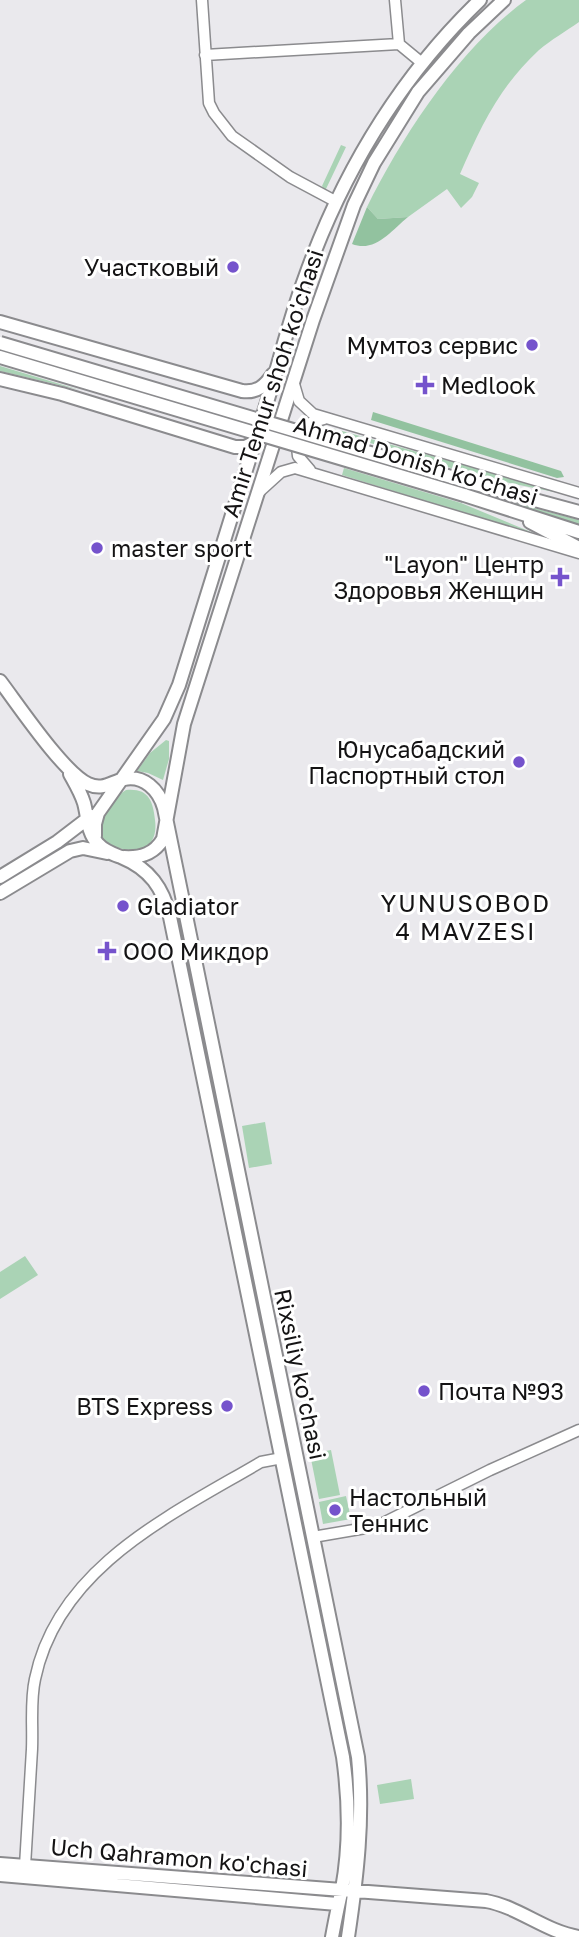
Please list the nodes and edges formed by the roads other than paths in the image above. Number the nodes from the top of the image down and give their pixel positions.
1 (202, 0) edge
2 (395, 0) edge
3 (480, 0) edge
4 (505, 0) edge
5 (399, 44) junction
6 (205, 55) junction
7 (422, 63) junction
8 (335, 201) junction
9 (0, 322) edge
10 (0, 343) edge
11 (0, 357) edge
12 (277, 368) junction
13 (0, 379) edge
14 (293, 382) junction
15 (328, 419) junction
16 (255, 442) junction
17 (315, 473) junction
18 (258, 492) junction
19 (579, 492) edge
20 (579, 501) edge
21 (550, 503) junction
22 (502, 507) junction
23 (579, 512) edge
24 (579, 532) edge
25 (579, 551) edge
26 (218, 558) junction
27 (235, 565) junction
28 (0, 681) edge
29 (64, 764) junction
30 (120, 780) junction
31 (102, 806) junction
32 (87, 820) junction
33 (165, 822) junction
34 (99, 846) junction
35 (119, 856) junction
36 (0, 877) edge
37 (0, 893) edge
38 (196, 967) junction
39 (181, 970) junction
40 (286, 1404) junction
41 (271, 1407) junction
42 (579, 1430) edge
43 (282, 1458) junction
44 (313, 1537) junction
45 (355, 1744) junction
46 (341, 1747) junction
47 (0, 1864) edge
48 (25, 1866) junction
49 (0, 1875) edge
50 (121, 1879) junction
51 (348, 1890) junction
52 (337, 1904) junction
53 (332, 1937) edge
54 (348, 1937) edge
55 (579, 1937) edge

1 - 6 street
2 - 5 street
3 - 7 main road, Amir Temur shoh ko'chasi
4 - 14 main road, Amir Temur shoh ko'chasi
5 - 6 street
5 - 7 street
6 - 8 street
7 - 8 main road, Amir Temur shoh ko'chasi
8 - 12 main road, Amir Temur shoh ko'chasi
9 - 12 main road
10 - 21 main road, Ahmad Donish ko'chasi, bridge
11 - 22 main road, Ahmad Donish ko'chasi, bridge
12 - 16 main road, Amir Temur shoh ko'chasi
13 - 16 main road
14 - 15 street, Ahmad Donish ko'chasi
14 - 18 main road, Amir Temur shoh ko'chasi
15 - 17 street
15 - 19 street, Ahmad Donish ko'chasi
16 - 26 main road, Amir Temur shoh ko'chasi
17 - 18 street, Ahmad Donish ko'chasi
17 - 25 street, Ahmad Donish ko'chasi
18 - 27 main road, Amir Temur shoh ko'chasi
20 - 21 main road
21 - 23 main road, Ahmad Donish ko'chasi
22 - 24 main road, Ahmad Donish ko'chasi
22 - 25 main road
26 - 27 main road
26 - 30 main road, Amir Temur shoh ko'chasi
27 - 33 main road, Amir Temur shoh ko'chasi
28 - 29 main road
29 - 30 main road
29 - 32 main road
30 - 31 main road, Amir Temur shoh ko'chasi
30 - 33 main road
31 - 32 main road, Amir Temur shoh ko'chasi
31 - 34 main road, Amir Temur shoh ko'chasi
32 - 34 main road
32 - 36 main road, Amir Temur shoh ko'chasi
33 - 35 main road, Amir Temur shoh ko'chasi
33 - 38 main road, Rixsiliy ko'chasi
34 - 35 main road
35 - 37 main road, Amir Temur shoh ko'chasi
35 - 39 main road, Rixsiliy ko'chasi
38 - 39 main road
38 - 40 main road, Rixsiliy ko'chasi
39 - 41 main road, Rixsiliy ko'chasi
40 - 41 main road
40 - 44 main road, Rixsiliy ko'chasi
41 - 43 main road, Rixsiliy ko'chasi
42 - 44 street
43 - 46 main road, Rixsiliy ko'chasi
43 - 48 street
44 - 45 main road, Rixsiliy ko'chasi
45 - 46 main road
45 - 51 main road, Rixsiliy ko'chasi
46 - 51 main road, Rixsiliy ko'chasi
47 - 48 main road, Uch Qahramon ko'chasi
48 - 50 main road, Uch Qahramon ko'chasi
49 - 50 main road, Uch Qahramon ko'chasi
50 - 51 main road, Uch Qahramon ko'chasi
50 - 52 main road, Uch Qahramon ko'chasi
51 - 52 main road, Rixsiliy ko'chasi
51 - 54 main road, Rixsiliy ko'chasi
51 - 55 main road, Uch Qahramon ko'chasi
52 - 53 main road, Rixsiliy ko'chasi

